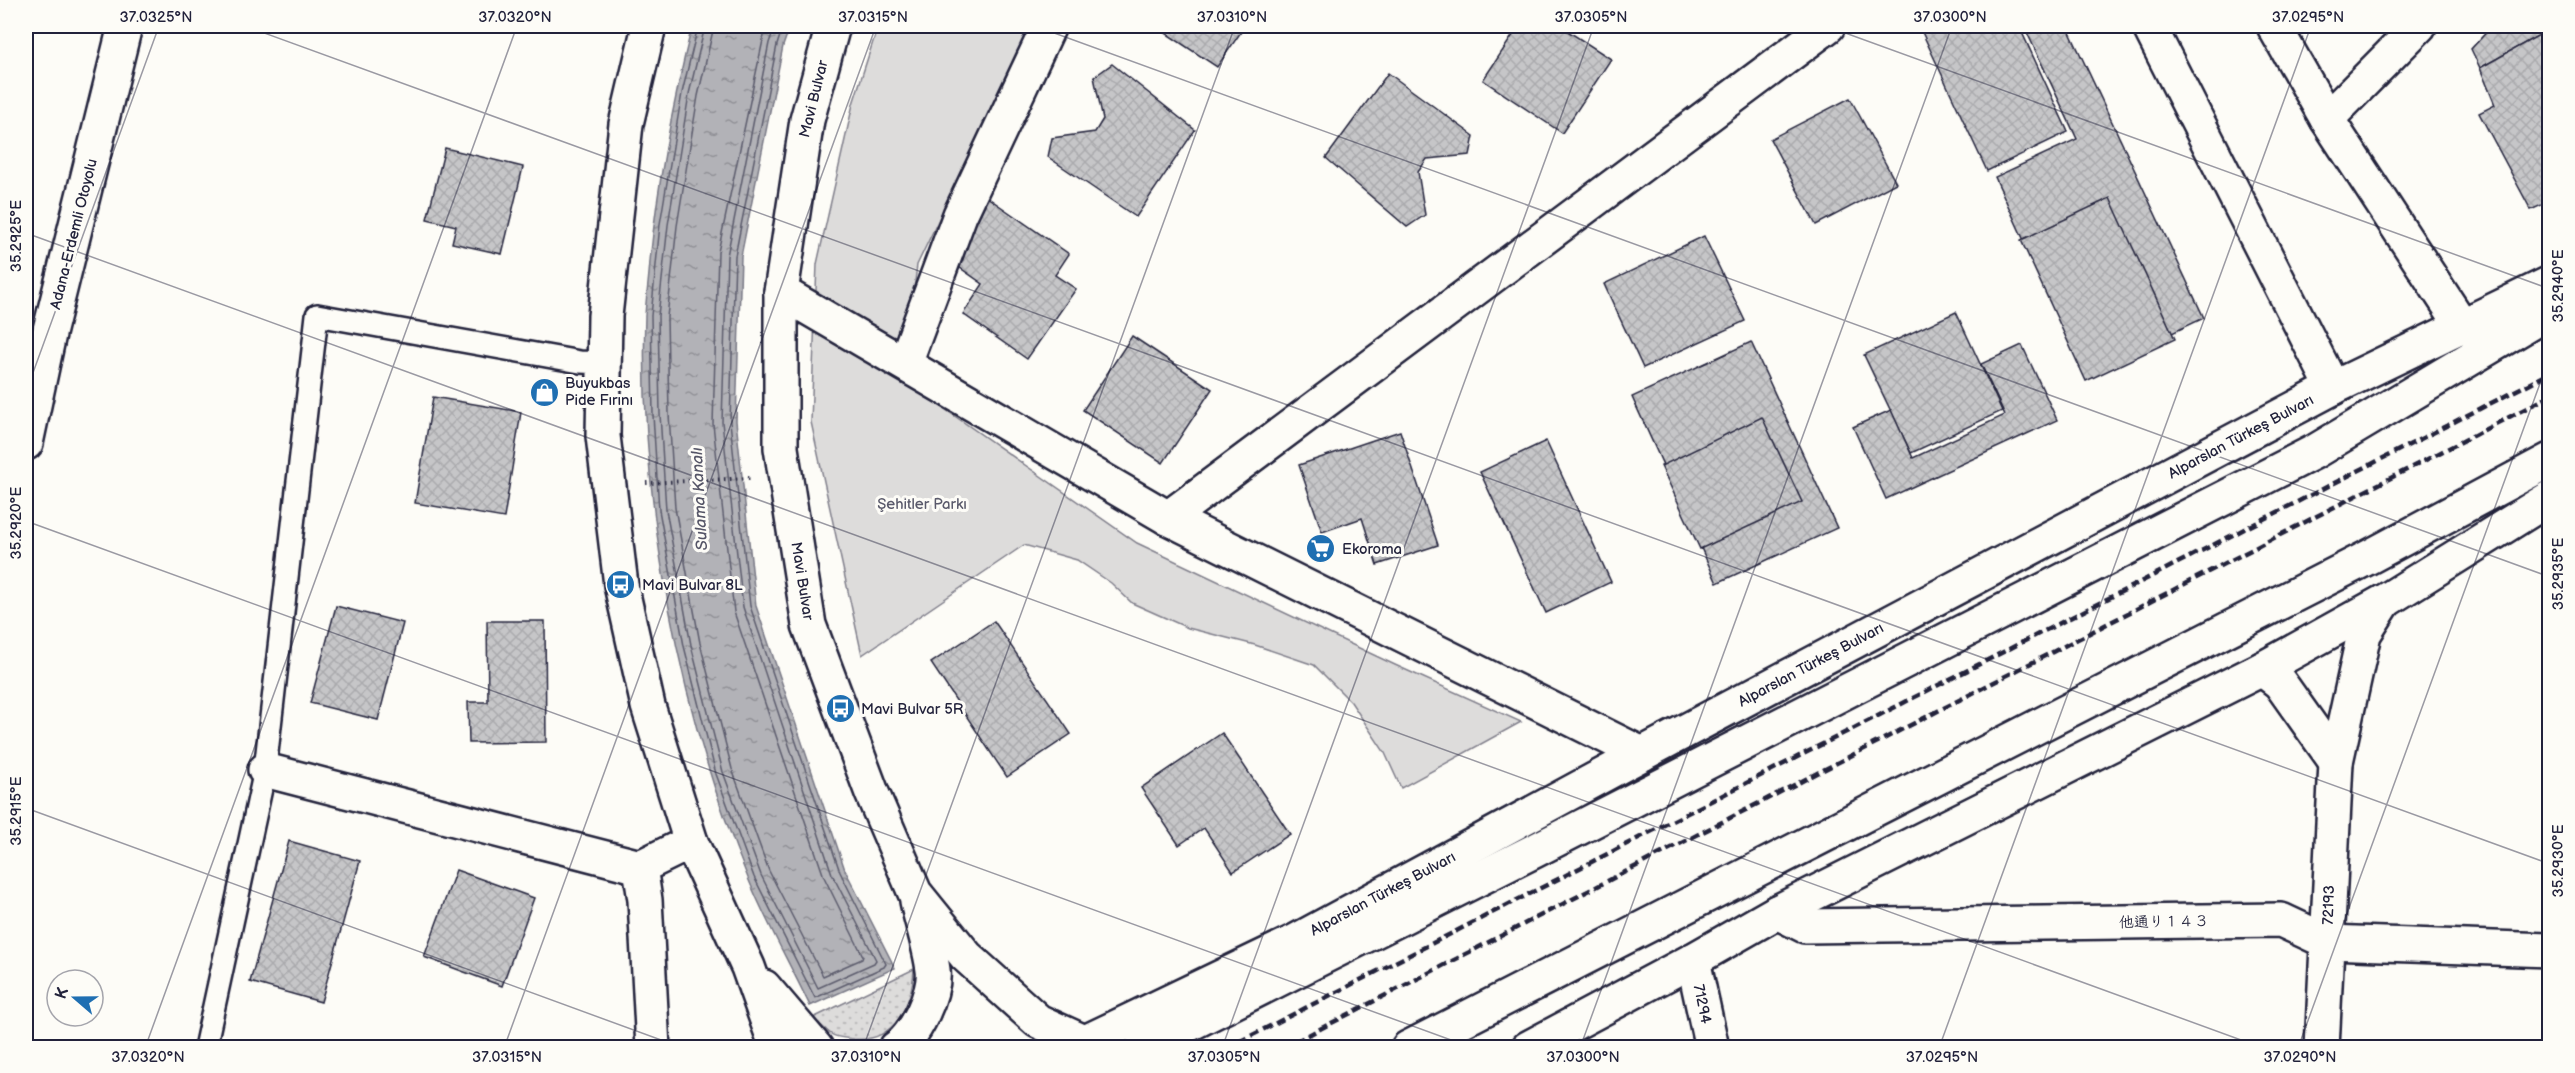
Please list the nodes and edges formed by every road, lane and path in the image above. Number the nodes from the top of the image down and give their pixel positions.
1 (125, 26) edge
2 (649, 26) edge
3 (833, 26) edge
4 (1049, 26) edge
5 (1828, 26) edge
6 (2149, 26) edge
7 (2274, 26) edge
8 (2419, 26) edge
9 (2327, 119) junction
10 (2550, 283) edge
11 (781, 292) junction
12 (2550, 310) edge
13 (2463, 327) junction
14 (605, 363) junction
15 (905, 363) junction
16 (2333, 388) junction
17 (26, 443) edge
18 (2550, 460) edge
19 (760, 477) dead end
20 (645, 483) dead end
21 (2550, 498) edge
22 (1168, 518) junction
23 (2385, 601) junction
24 (2262, 669) junction
25 (1642, 754) junction
26 (2336, 762) junction
27 (265, 770) junction
28 (692, 842) junction
29 (640, 867) junction
30 (915, 893) junction
31 (1777, 912) junction
32 (2328, 942) junction
33 (2550, 950) edge
34 (1693, 960) junction
35 (748, 967) junction
36 (1079, 1045) edge
37 (205, 1047) edge
38 (653, 1047) edge
39 (777, 1047) edge
40 (816, 1047) edge
41 (896, 1047) edge
42 (1142, 1047) edge
43 (1408, 1047) edge
44 (1528, 1047) edge
45 (1712, 1047) edge
46 (2322, 1047) edge

1 - 17 main road, Adana-Erdemli Otoyolu
2 - 14 main road
3 - 11 main road, Mavi Bulvar
4 - 15 main road
5 - 22 main road
6 - 16 main road
7 - 9 main road
8 - 9 main road
9 - 13 main road
10 - 13 main road, Alparslan Türkeş Bulvarı
11 - 15 main road
11 - 30 main road, Mavi Bulvar
12 - 42 main road, Alparslan Türkeş Bulvarı
13 - 16 main road, Alparslan Türkeş Bulvarı
14 - 27 lane
14 - 28 main road
15 - 22 main road
16 - 25 main road, Alparslan Türkeş Bulvarı
18 - 43 main road
19 - 20 path
21 - 23 main road
22 - 25 main road
23 - 24 main road
23 - 26 main road, 72193
24 - 26 main road
24 - 31 main road
25 - 36 main road, Alparslan Türkeş Bulvarı
26 - 32 main road, 72193
27 - 29 main road
27 - 37 lane
28 - 29 main road
28 - 35 main road
29 - 38 main road
30 - 36 main road, Mavi Bulvar
30 - 41 main road
31 - 32 main road, 他通り１４３
31 - 34 main road
32 - 33 main road, 他通り１４３
32 - 46 main road, 72193
34 - 44 main road
34 - 45 main road, 71294
35 - 39 main road
35 - 40 main road

